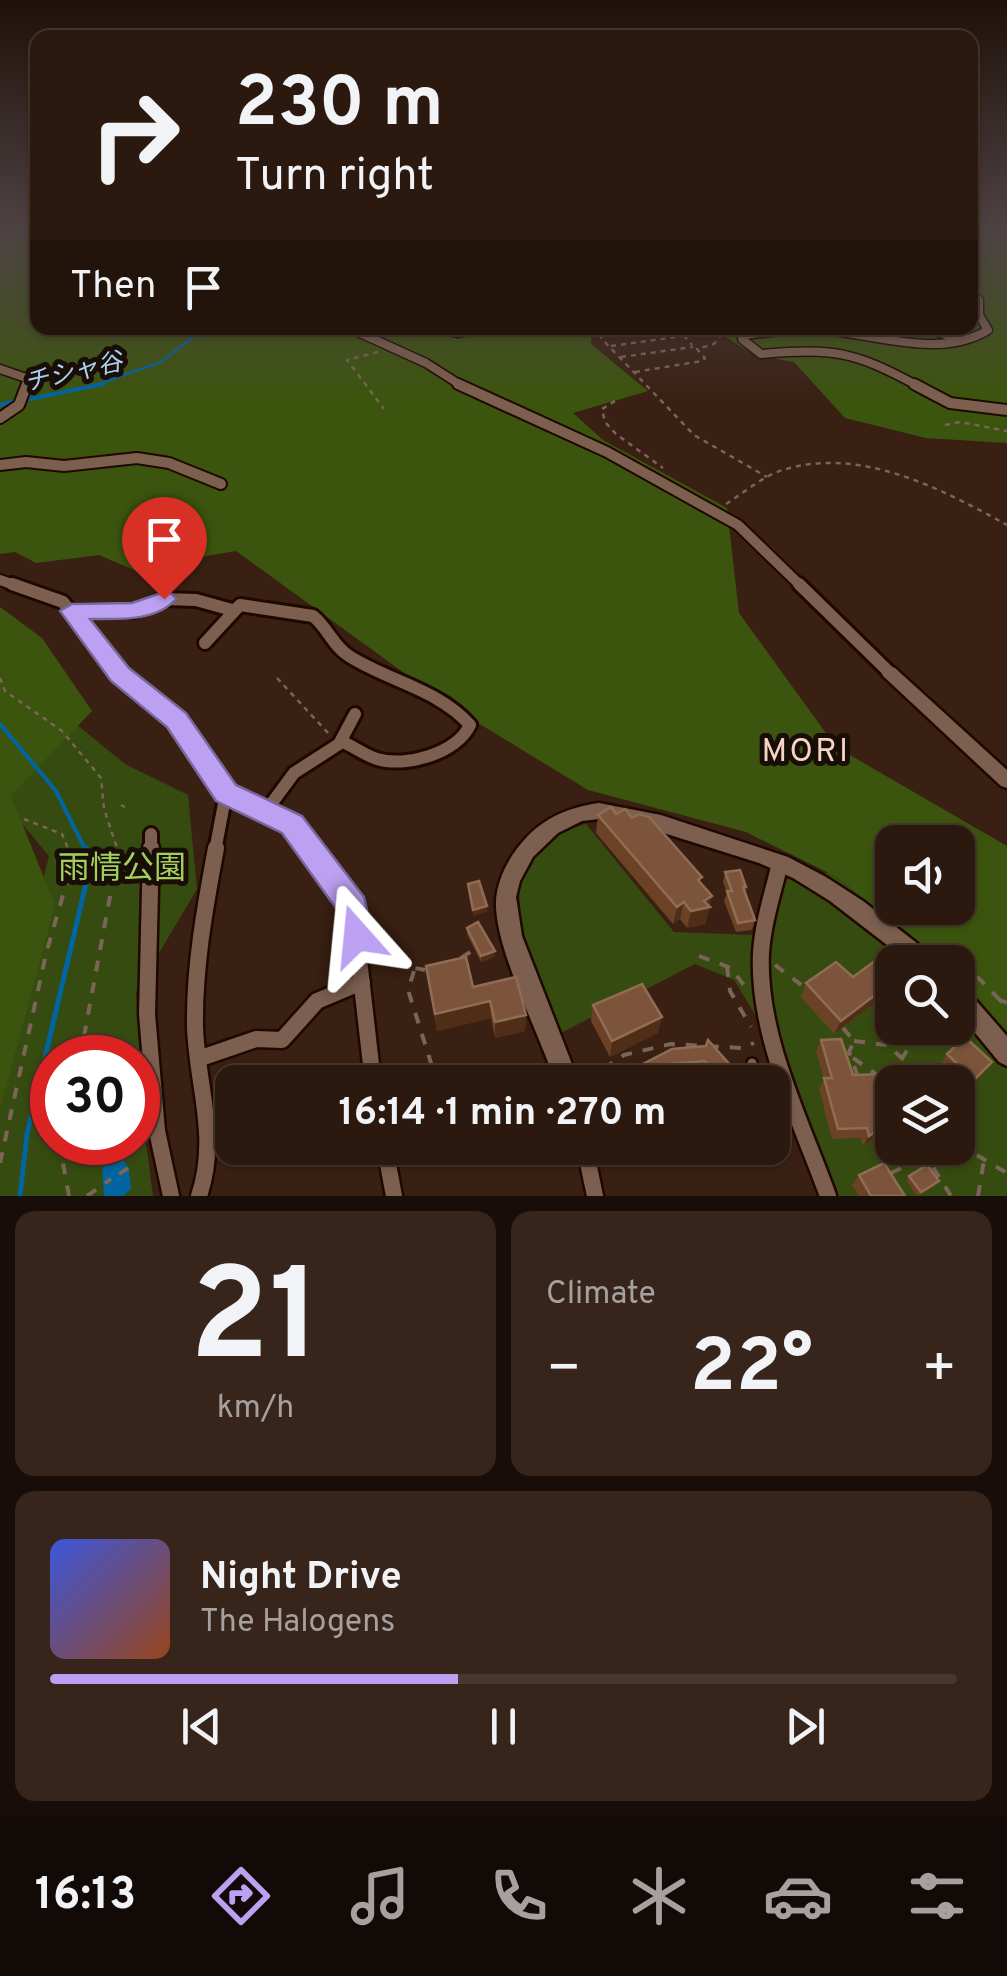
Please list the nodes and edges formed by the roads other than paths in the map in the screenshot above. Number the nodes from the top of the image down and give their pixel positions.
1 (978, 299) edge
2 (369, 335) edge
3 (755, 335) edge
4 (848, 335) edge
5 (946, 335) edge
6 (959, 340) junction
7 (0, 369) edge
8 (1007, 410) edge
9 (0, 418) edge
10 (0, 465) edge
11 (221, 484) dead end
12 (0, 580) edge
13 (232, 610) junction
14 (72, 611) junction
15 (205, 643) dead end
16 (889, 672) joint
17 (355, 714) dead end
18 (341, 741) junction
19 (1007, 780) edge
20 (226, 793) junction
21 (266, 811) junction
22 (151, 834) dead end
23 (780, 863) junction
24 (902, 945) edge
25 (362, 982) junction
26 (975, 1016) edge
27 (1007, 1054) edge
28 (198, 1060) junction
29 (752, 1062) dead end
30 (371, 1065) edge
31 (563, 1065) edge
32 (752, 1065) edge
33 (388, 1165) edge
34 (589, 1165) edge
35 (170, 1196) edge
36 (199, 1196) edge
37 (394, 1196) edge
38 (595, 1196) edge
39 (828, 1196) edge

1 - 6 street
2 - 16 street
3 - 8 street
4 - 6 street
5 - 6 street
7 - 9 street
10 - 11 street
12 - 14 street
13 - 14 street
13 - 15 street
13 - 18 street
14 - 20 street
16 - 19 street
17 - 18 street
18 - 21 street
20 - 21 street
20 - 28 street
21 - 25 street
22 - 35 street
23 - 24 street
23 - 31 street
23 - 39 street
25 - 28 street
25 - 30 street
26 - 27 street
28 - 36 street
29 - 32 lane
33 - 37 street
34 - 38 street

